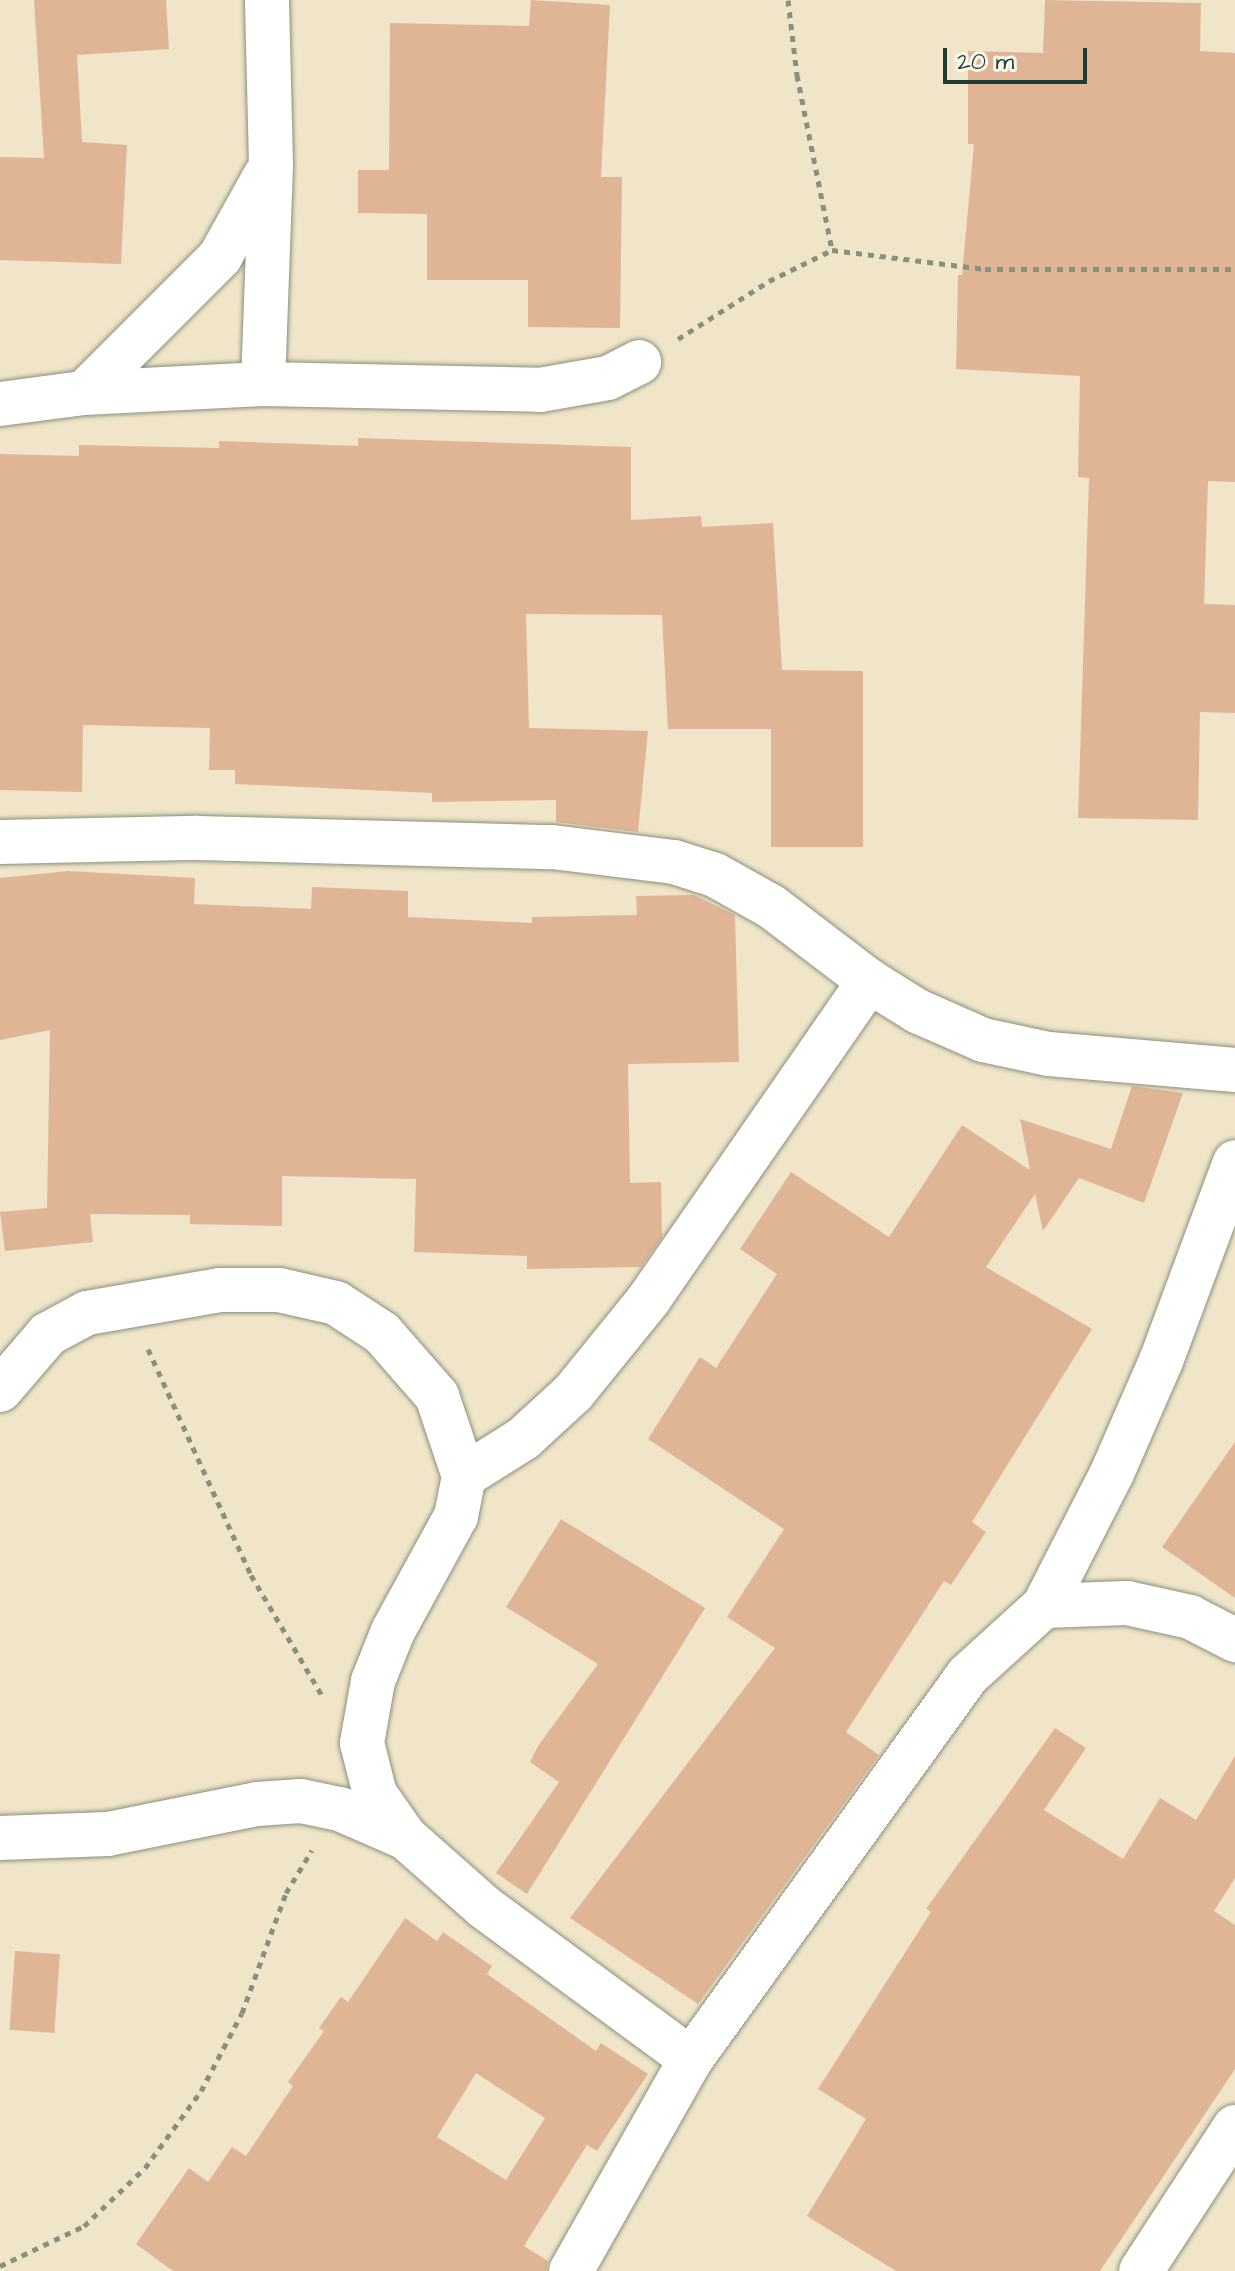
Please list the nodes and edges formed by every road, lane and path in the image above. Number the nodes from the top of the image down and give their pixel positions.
1 (267, 0) edge
2 (788, 0) edge
3 (271, 165) junction
4 (832, 250) junction
5 (1235, 269) edge
6 (639, 362) joint
7 (263, 384) junction
8 (84, 393) junction
9 (0, 404) edge
10 (0, 842) edge
11 (869, 981) junction
12 (1235, 1070) edge
13 (1235, 1162) edge
14 (130, 1304) junction
15 (0, 1390) edge
16 (464, 1476) junction
17 (1044, 1606) junction
18 (1235, 1640) edge
19 (362, 1743) junction
20 (340, 1809) junction
21 (405, 1837) junction
22 (0, 1838) edge
23 (691, 2059) junction
24 (1235, 2127) edge
25 (0, 2266) edge
26 (571, 2271) edge
27 (1141, 2271) edge

1 - 3 street
2 - 4 path
3 - 7 street
3 - 8 street
4 - 5 path
4 - 6 path
6 - 7 street
7 - 8 street
8 - 9 street
10 - 11 street
11 - 12 street
11 - 16 street
13 - 17 street
14 - 15 street
14 - 16 street
14 - 19 path
16 - 19 street
17 - 18 street
17 - 23 street
19 - 21 street
20 - 21 street
20 - 22 street
20 - 25 path
21 - 23 street
23 - 26 street
24 - 27 street

